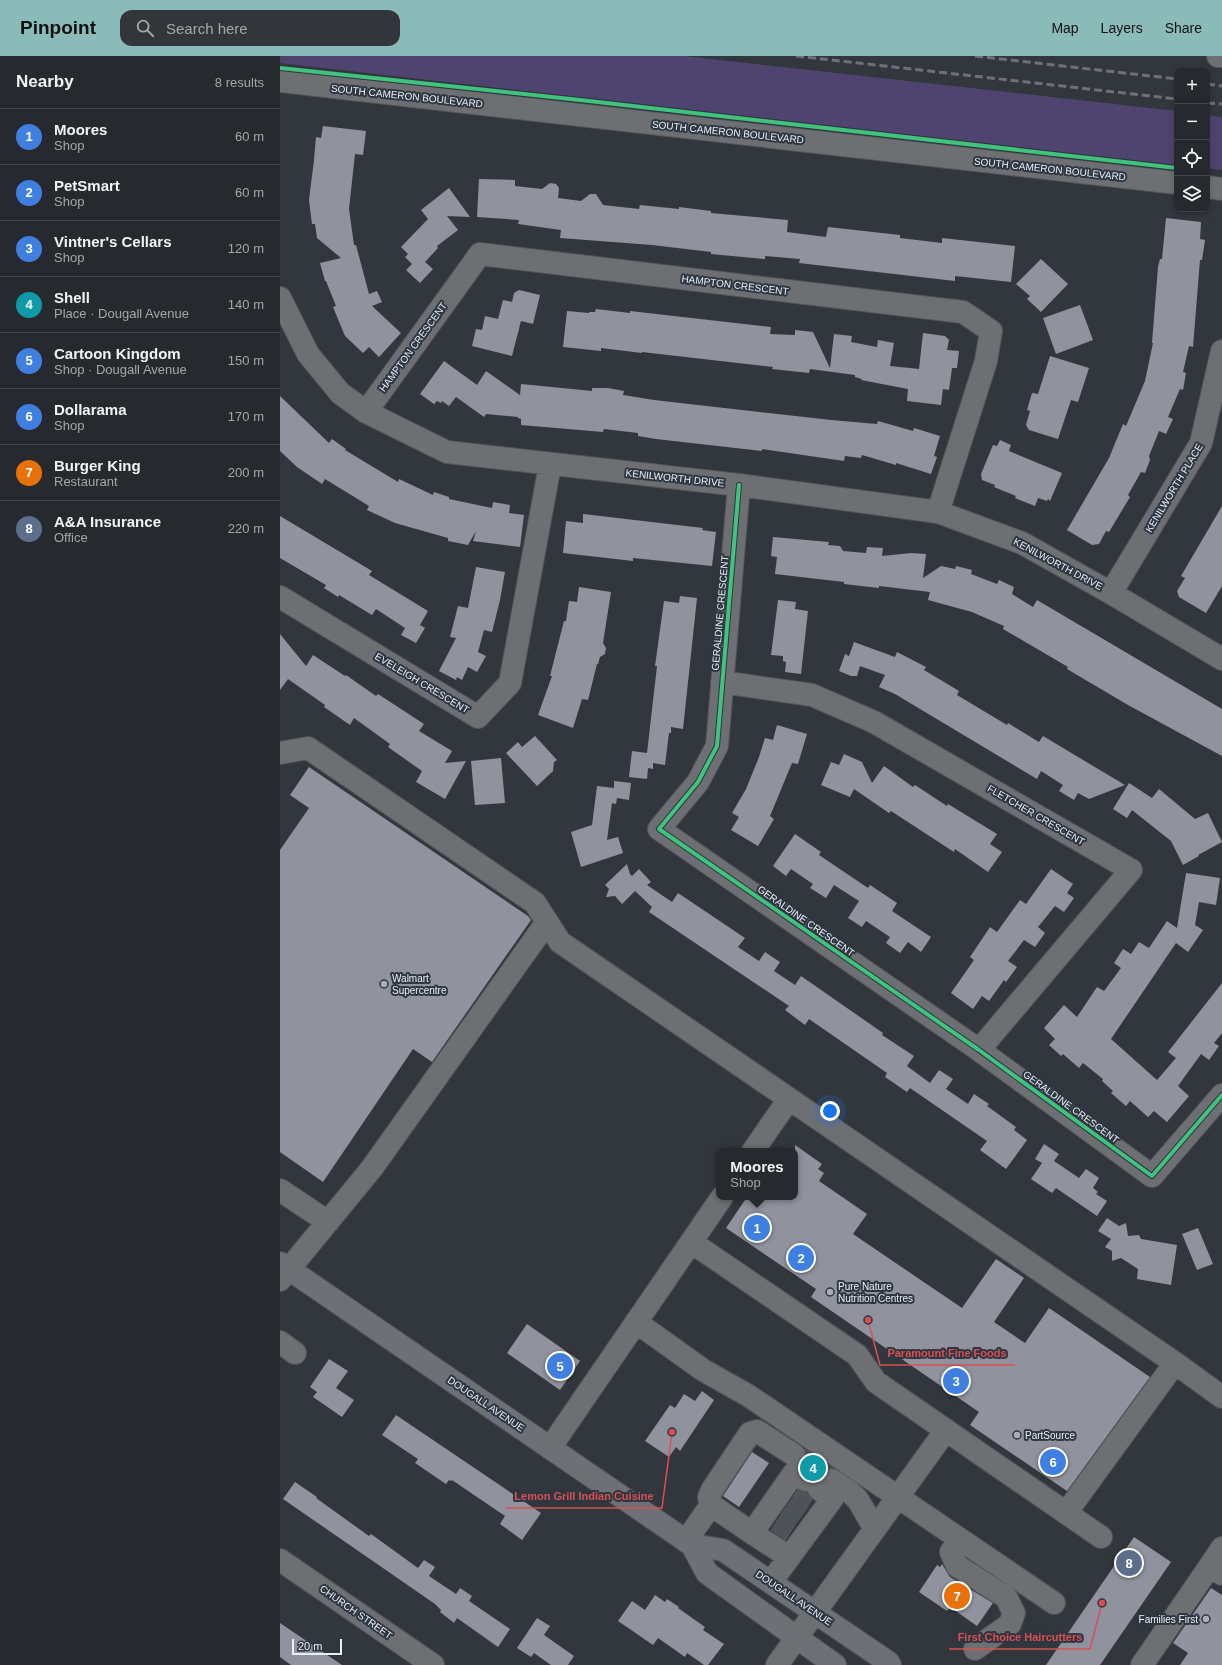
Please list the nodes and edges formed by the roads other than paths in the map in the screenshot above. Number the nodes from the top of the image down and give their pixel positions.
1 (1218, 56) edge
2 (1222, 56) edge
3 (280, 81) edge
4 (1174, 183) edge
5 (1210, 187) edge
6 (1222, 188) edge
7 (280, 298) edge
8 (1222, 351) edge
9 (366, 412) junction
10 (550, 465) junction
11 (739, 485) junction
12 (938, 512) junction
13 (1111, 593) junction
14 (280, 597) edge
15 (1222, 659) edge
16 (722, 682) junction
17 (280, 753) edge
18 (547, 922) junction
19 (979, 1050) junction
20 (1222, 1095) edge
21 (789, 1099) junction
22 (755, 1148) edge
23 (280, 1190) edge
24 (720, 1200) edge
25 (328, 1222) junction
26 (691, 1242) junction
27 (283, 1270) edge
28 (636, 1322) junction
29 (1176, 1363) junction
30 (1222, 1397) edge
31 (946, 1430) junction
32 (550, 1448) junction
33 (898, 1497) junction
34 (803, 1500) junction
35 (711, 1504) junction
36 (1066, 1513) junction
37 (875, 1529) junction
38 (752, 1533) junction
39 (1101, 1537) dead end
40 (960, 1539) junction
41 (689, 1543) junction
42 (1222, 1548) edge
43 (789, 1558) junction
44 (280, 1560) edge
45 (1216, 1570) edge
46 (771, 1582) junction
47 (1054, 1603) dead end
48 (815, 1612) junction
49 (796, 1638) junction
50 (975, 1649) dead end
51 (433, 1665) edge
52 (777, 1665) edge
53 (835, 1665) edge
54 (890, 1665) edge
55 (1142, 1665) edge

1 - 2 street
3 - 4 street, SOUTH CAMERON BOULEVARD
5 - 6 street
7 - 9 street, KENILWORTH DRIVE
8 - 13 street, KENILWORTH PLACE
9 - 10 street, KENILWORTH DRIVE
9 - 12 street, HAMPTON CRESCENT
10 - 11 street, KENILWORTH DRIVE
10 - 14 street, EVELEIGH CRESCENT
11 - 12 street, KENILWORTH DRIVE
11 - 16 street, GERALDINE CRESCENT
12 - 13 street, KENILWORTH DRIVE
13 - 15 street, KENILWORTH DRIVE
16 - 19 street, GERALDINE CRESCENT
16 - 19 street, FLETCHER CRESCENT
17 - 18 street
18 - 21 street
18 - 25 street
19 - 20 street, GERALDINE CRESCENT
21 - 22 street
21 - 29 street
23 - 25 street
24 - 26 street
25 - 27 street
26 - 28 street
26 - 31 street
27 - 32 main road, DOUGALL AVENUE
28 - 32 street
28 - 33 street
29 - 30 street
29 - 36 street
31 - 33 street
31 - 36 street
32 - 41 main road, DOUGALL AVENUE
33 - 37 street
33 - 40 street
34 - 35 street
34 - 37 street
34 - 38 street
34 - 43 street
35 - 38 street
35 - 41 street
36 - 39 street
37 - 48 street
38 - 43 street
40 - 47 street
40 - 50 street
41 - 46 main road, DOUGALL AVENUE
41 - 49 main road, DOUGALL AVENUE
42 - 45 street
43 - 46 street
44 - 51 street, CHURCH STREET
45 - 55 street
46 - 48 main road, DOUGALL AVENUE
48 - 49 street
48 - 54 main road, DOUGALL AVENUE
49 - 52 street
49 - 53 main road, DOUGALL AVENUE

